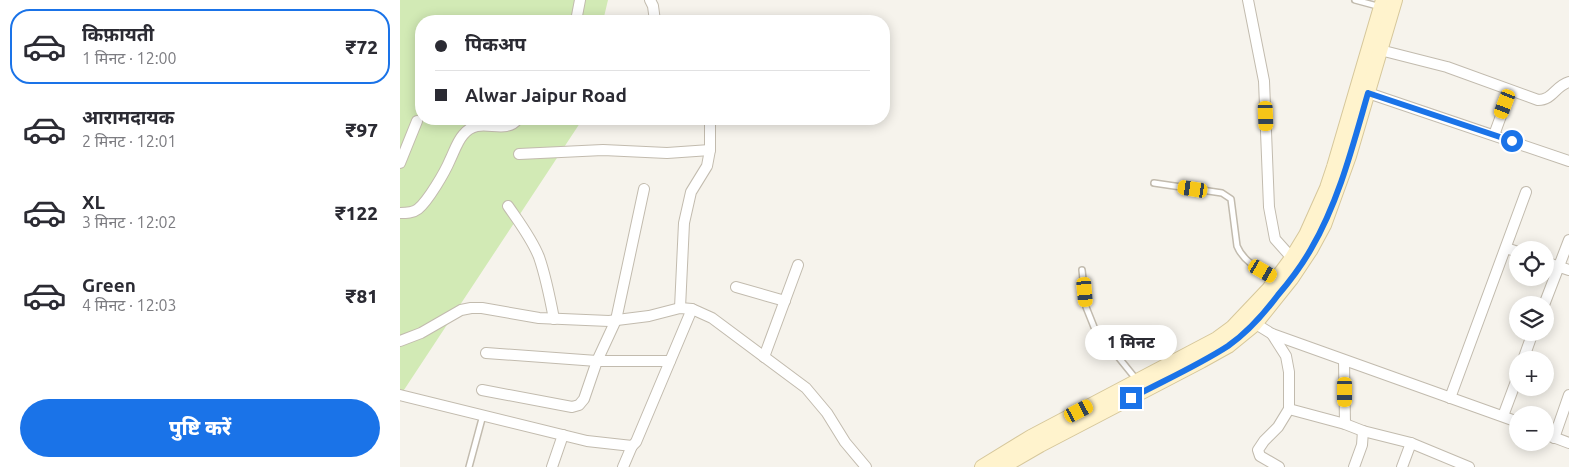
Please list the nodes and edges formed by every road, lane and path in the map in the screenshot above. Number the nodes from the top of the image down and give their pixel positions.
1 (580, 0) edge
2 (650, 0) edge
3 (1248, 0) edge
4 (1355, 0) edge
5 (1395, 0) edge
6 (1382, 4) edge
7 (577, 15) edge
8 (654, 15) edge
9 (1380, 50) junction
10 (1370, 64) junction
11 (1569, 82) edge
12 (1368, 93) junction
13 (1505, 104) dead end
14 (415, 125) edge
15 (483, 125) edge
16 (494, 125) edge
17 (512, 125) edge
18 (710, 125) edge
19 (1494, 135) junction
20 (710, 150) junction
21 (519, 154) dead end
22 (1569, 161) edge
23 (400, 163) edge
24 (1154, 183) dead end
25 (644, 189) dead end
26 (1526, 192) dead end
27 (508, 206) dead end
28 (400, 213) edge
29 (1569, 240) edge
30 (1506, 248) junction
31 (1509, 249) edge
32 (1292, 258) junction
33 (798, 265) dead end
34 (1554, 265) edge
35 (1558, 267) junction
36 (1082, 270) dead end
37 (1569, 270) edge
38 (1277, 279) junction
39 (736, 287) dead end
40 (1547, 296) edge
41 (785, 301) junction
42 (680, 308) junction
43 (692, 309) junction
44 (554, 319) junction
45 (616, 320) junction
46 (1249, 320) junction
47 (1272, 334) junction
48 (400, 341) edge
49 (486, 353) dead end
50 (764, 357) junction
51 (596, 361) junction
52 (670, 361) junction
53 (1344, 361) junction
54 (1137, 382) junction
55 (482, 390) dead end
56 (400, 394) edge
57 (1569, 395) edge
58 (1510, 396) edge
59 (1450, 398) junction
60 (1289, 409) junction
61 (483, 415) junction
62 (1503, 416) junction
63 (1509, 418) edge
64 (1344, 424) junction
65 (1554, 427) edge
66 (1363, 431) junction
67 (564, 435) junction
68 (1554, 437) edge
69 (1411, 443) junction
70 (1569, 443) edge
71 (632, 446) junction
72 (469, 467) edge
73 (552, 467) edge
74 (623, 467) edge
75 (866, 467) edge
76 (982, 467) edge
77 (1002, 467) edge
78 (1279, 467) edge
79 (1354, 467) edge
80 (1402, 467) edge
81 (1468, 467) edge

1 - 7 street
2 - 8 street
3 - 32 street
4 - 6 lane
5 - 9 main road
6 - 10 main road
9 - 10 main road
9 - 11 street
10 - 12 main road
10 - 32 main road
12 - 19 street
12 - 46 main road
13 - 19 street
14 - 23 street
15 - 28 street
16 - 17 street
18 - 20 street
19 - 22 street
20 - 21 street
20 - 42 street
24 - 38 lane
25 - 45 street
26 - 30 street
27 - 44 street
29 - 35 street
30 - 31 street
30 - 59 street
32 - 38 main road
33 - 41 street
34 - 35 street
35 - 37 street
35 - 40 street
36 - 54 lane
38 - 46 main road
39 - 41 street
41 - 50 street
42 - 43 street
42 - 45 street
43 - 50 street
43 - 52 street
44 - 45 street
44 - 48 street
45 - 51 street
46 - 47 street
46 - 54 main road
46 - 77 main road
47 - 53 street
47 - 60 street
49 - 51 street
50 - 75 street
51 - 52 street
51 - 55 street
52 - 71 street
53 - 59 street
53 - 64 street
54 - 76 main road
56 - 61 street
57 - 65 street
58 - 62 street
59 - 62 street
60 - 64 street
60 - 78 street
61 - 67 street
61 - 72 lane
62 - 63 street
64 - 66 street
66 - 69 street
66 - 79 street
67 - 71 street
67 - 73 street
68 - 70 street
69 - 80 street
69 - 81 street
71 - 74 street

